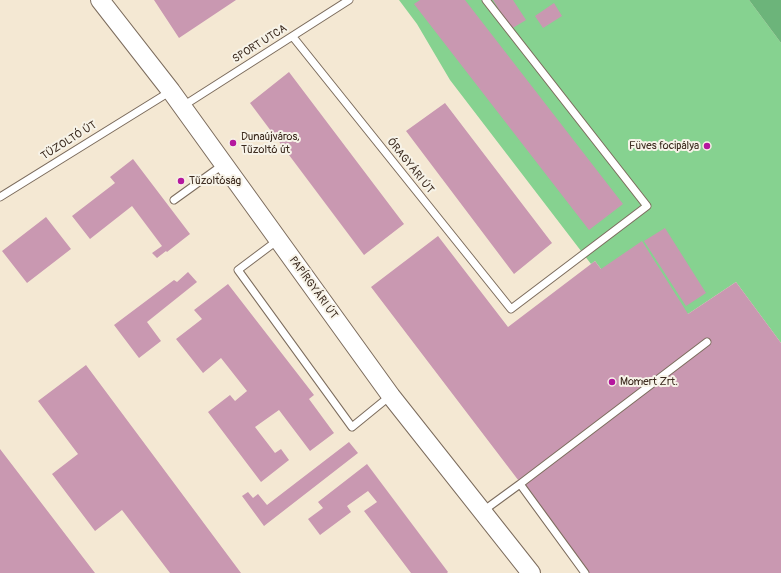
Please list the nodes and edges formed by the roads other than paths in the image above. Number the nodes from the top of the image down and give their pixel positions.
1 (100, 0) edge
2 (349, 0) edge
3 (486, 0) edge
4 (293, 37) junction
5 (171, 91) junction
6 (183, 106) junction
7 (224, 164) junction
8 (0, 197) edge
9 (174, 200) dead end
10 (278, 240) junction
11 (707, 342) dead end
12 (391, 396) junction
13 (520, 484) junction
14 (482, 511) junction
15 (531, 573) edge
16 (585, 573) edge

1 - 5 street, PAPÍRGYÁRI ÚT
2 - 4 lane, SPORT UTCA
3 - 4 lane, ÓRAGYÁRI ÚT
4 - 6 lane, SPORT UTCA
5 - 6 street, PAPÍRGYÁRI ÚT
5 - 8 lane, TŰZOLTÓ ÚT
6 - 7 street, PAPÍRGYÁRI ÚT
7 - 9 lane
7 - 10 street, PAPÍRGYÁRI ÚT
10 - 12 street, PAPÍRGYÁRI ÚT
10 - 12 lane
11 - 13 lane
12 - 14 street, PAPÍRGYÁRI ÚT
13 - 14 lane
13 - 16 lane
14 - 15 street, PAPÍRGYÁRI ÚT

